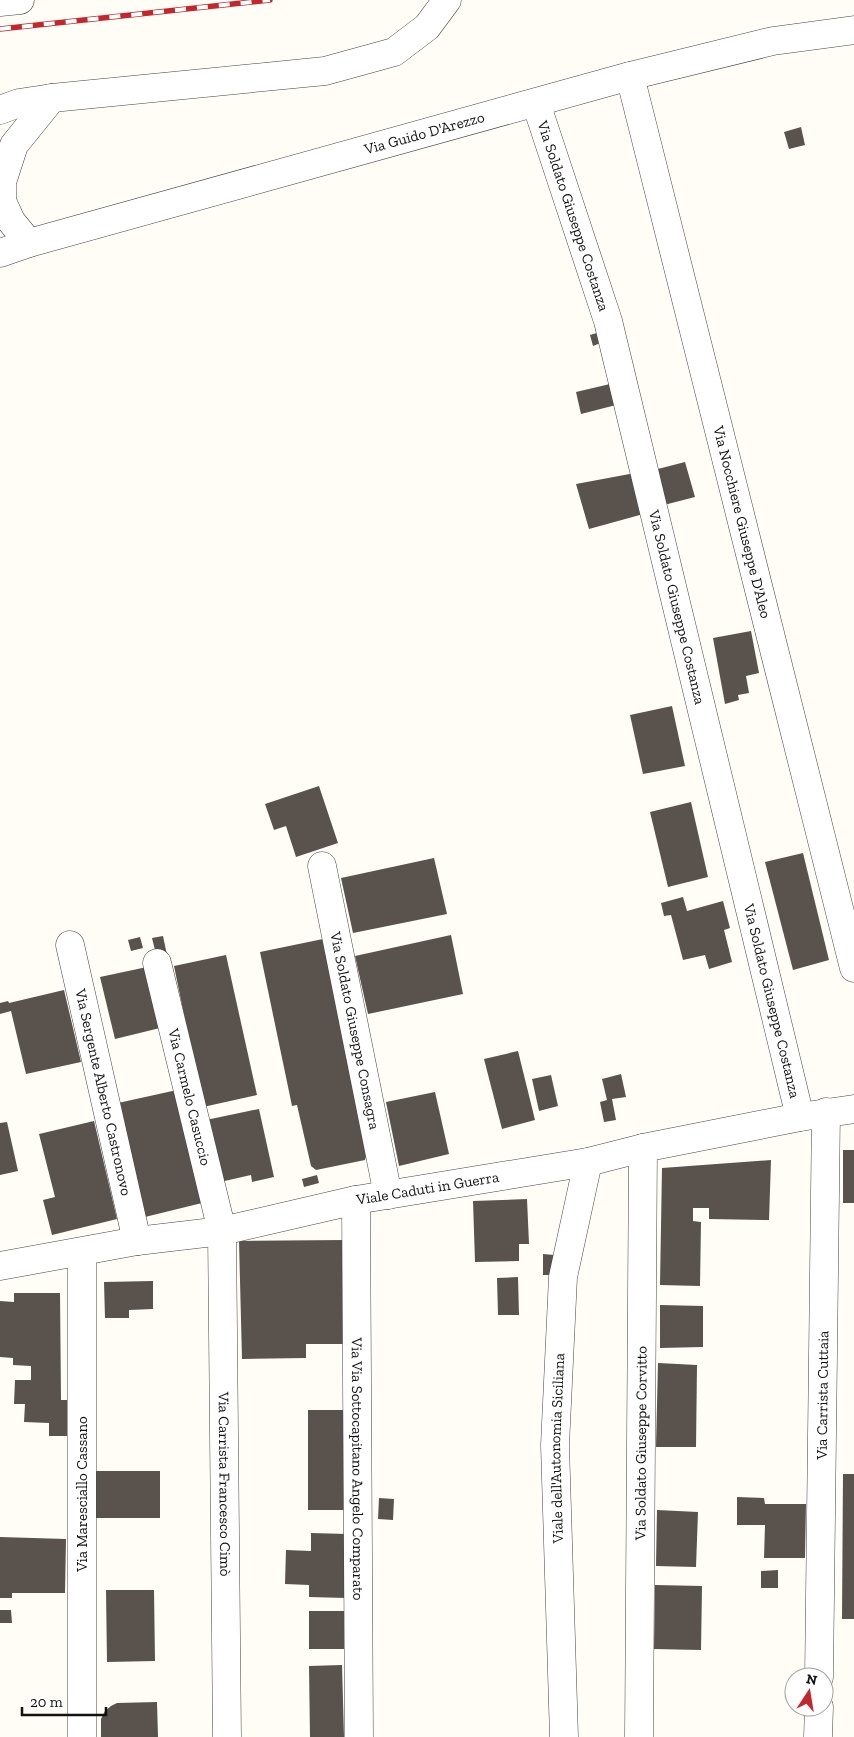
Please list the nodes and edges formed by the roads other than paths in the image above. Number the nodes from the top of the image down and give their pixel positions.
1 (20, 0) edge
2 (447, 0) edge
3 (0, 2) edge
4 (854, 30) edge
5 (630, 76) junction
6 (52, 98) junction
7 (536, 103) junction
8 (0, 110) edge
9 (30, 243) junction
10 (0, 253) edge
11 (322, 866) dead end
12 (70, 945) dead end
13 (157, 963) dead end
14 (854, 968) edge
15 (854, 1109) edge
16 (826, 1112) junction
17 (800, 1117) junction
18 (643, 1148) junction
19 (588, 1162) junction
20 (388, 1195) junction
21 (356, 1200) junction
22 (222, 1231) junction
23 (137, 1241) junction
24 (82, 1252) junction
25 (0, 1266) edge
26 (819, 1667) edge
27 (818, 1717) edge
28 (82, 1737) edge
29 (227, 1737) edge
30 (359, 1737) edge
31 (564, 1737) edge
32 (639, 1737) edge
33 (818, 1737) edge

1 - 3 street
2 - 6 street
4 - 5 street, Via Guido D'Arezzo
5 - 7 street, Via Guido D'Arezzo
5 - 14 street, Via Nocchiere Giuseppe D'Aleo
6 - 8 street
6 - 9 street
7 - 9 street, Via Guido D'Arezzo
7 - 17 street, Via Soldato Giuseppe Costanza
9 - 10 street, Via Guido D'Arezzo
11 - 20 street, Via Soldato Giuseppe Consagra
12 - 23 street, Via Sergente Alberto Castronovo
13 - 22 street, Via Carmelo Casuccio
15 - 16 street, Viale Caduti in Guerra
16 - 17 street, Viale Caduti in Guerra
16 - 26 street, Via Carrista Cuttaia
17 - 18 street, Viale Caduti in Guerra
18 - 19 street, Viale Caduti in Guerra
18 - 32 street, Via Soldato Giuseppe Corvitto
19 - 20 street, Viale Caduti in Guerra
19 - 31 street, Viale dell'Autonomia Siciliana
20 - 21 street, Viale Caduti in Guerra
21 - 22 street, Viale Caduti in Guerra
21 - 30 street, Via Via Sottocapitano Angelo Comparato
22 - 23 street, Viale Caduti in Guerra
22 - 29 street, Via Carrista Francesco Cimò
23 - 24 street, Viale Caduti in Guerra
24 - 25 street, Viale Caduti in Guerra
24 - 28 street, Via Maresciallo Cassano
27 - 33 street

